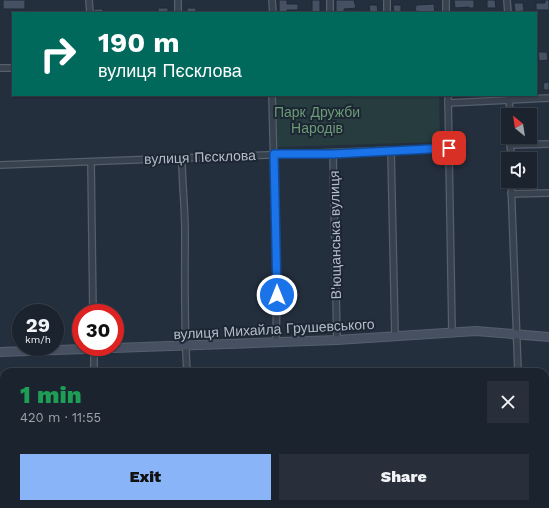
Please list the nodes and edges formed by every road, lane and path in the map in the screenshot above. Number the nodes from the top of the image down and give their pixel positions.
1 (89, 0) edge
2 (178, 0) edge
3 (272, 0) edge
4 (330, 0) edge
5 (387, 0) edge
6 (446, 0) edge
7 (507, 0) edge
8 (90, 12) edge
9 (178, 12) edge
10 (272, 12) edge
11 (330, 12) edge
12 (387, 12) edge
13 (446, 12) edge
14 (508, 12) edge
15 (0, 68) edge
16 (12, 68) edge
17 (272, 96) edge
18 (448, 96) edge
19 (509, 97) edge
20 (549, 98) edge
21 (448, 103) junction
22 (510, 108) edge
23 (549, 144) edge
24 (510, 145) joint
25 (449, 148) junction
26 (391, 151) junction
27 (510, 152) edge
28 (274, 154) junction
29 (333, 154) junction
30 (182, 159) junction
31 (91, 162) junction
32 (0, 165) edge
33 (511, 188) edge
34 (549, 193) edge
35 (511, 194) junction
36 (93, 304) edge
37 (452, 332) junction
38 (516, 333) junction
39 (395, 336) junction
40 (549, 337) edge
41 (337, 340) junction
42 (276, 342) junction
43 (185, 346) junction
44 (124, 347) edge
45 (72, 349) edge
46 (0, 352) edge
47 (94, 356) edge
48 (94, 368) edge
49 (187, 368) edge
50 (518, 368) edge

1 - 8 street
2 - 9 street
3 - 10 street
4 - 11 street
5 - 12 street
6 - 13 street
7 - 14 street
15 - 16 street
17 - 28 street
18 - 21 street
19 - 20 street
19 - 21 street
19 - 22 street
21 - 25 street
23 - 24 street
24 - 27 street
25 - 26 street, вулиця Пєсклова
25 - 37 street
26 - 29 street, вулиця Пєсклова
26 - 39 street
28 - 29 street, вулиця Пєсклова
28 - 30 street, вулиця Пєсклова
28 - 42 street
29 - 41 street, В'ющанська вулиця
30 - 31 street, вулиця Пєсклова
30 - 43 street
31 - 32 street, вулиця Пєсклова
31 - 36 street
33 - 35 street
34 - 35 street
35 - 38 street
37 - 38 street, вулиця Михайла Грушевського
37 - 39 street, вулиця Михайла Грушевського
38 - 40 street, вулиця Михайла Грушевського
38 - 50 street
39 - 41 street, вулиця Михайла Грушевського
41 - 42 street, вулиця Михайла Грушевського
42 - 43 street, вулиця Михайла Грушевського
43 - 44 street, вулиця Михайла Грушевського
43 - 49 street
45 - 46 street, вулиця Михайла Грушевського
47 - 48 street

